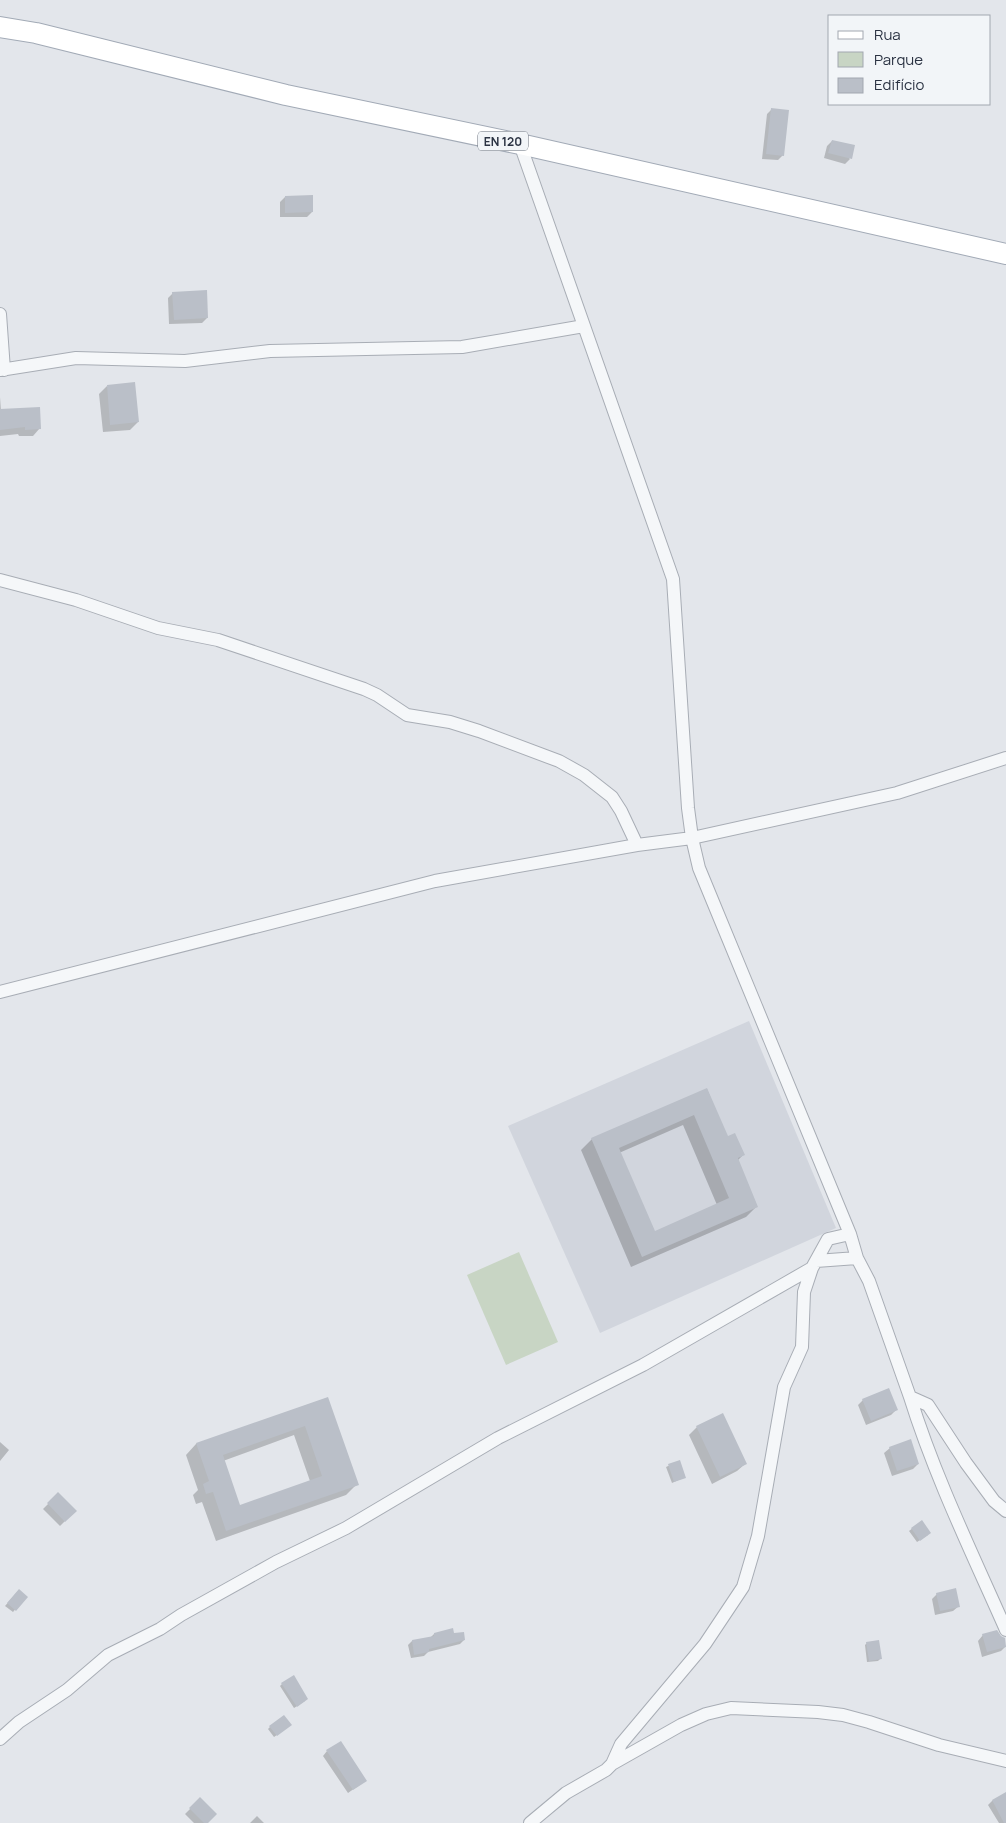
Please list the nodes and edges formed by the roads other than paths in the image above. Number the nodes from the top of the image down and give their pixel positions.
1 (0, 27) edge
2 (520, 144) junction
3 (1006, 254) edge
4 (0, 314) edge
5 (584, 326) junction
6 (2, 370) edge
7 (0, 580) edge
8 (1006, 758) edge
9 (692, 838) junction
10 (637, 845) junction
11 (0, 992) edge
12 (850, 1234) junction
13 (857, 1258) junction
14 (814, 1264) junction
15 (910, 1397) junction
16 (1006, 1511) edge
17 (1006, 1630) edge
18 (0, 1739) edge
19 (1006, 1761) edge
20 (612, 1764) junction
21 (530, 1823) edge

1 - 2 main road, EN 120
2 - 3 main road, EN 120
2 - 5 street
4 - 6 street
5 - 6 street
5 - 9 street
7 - 10 street
8 - 9 street
9 - 10 street
9 - 12 street
10 - 11 street
12 - 13 street
12 - 14 street
13 - 14 street
13 - 15 street
14 - 18 street
14 - 20 street
15 - 16 street
15 - 17 street
19 - 20 street
20 - 21 street

